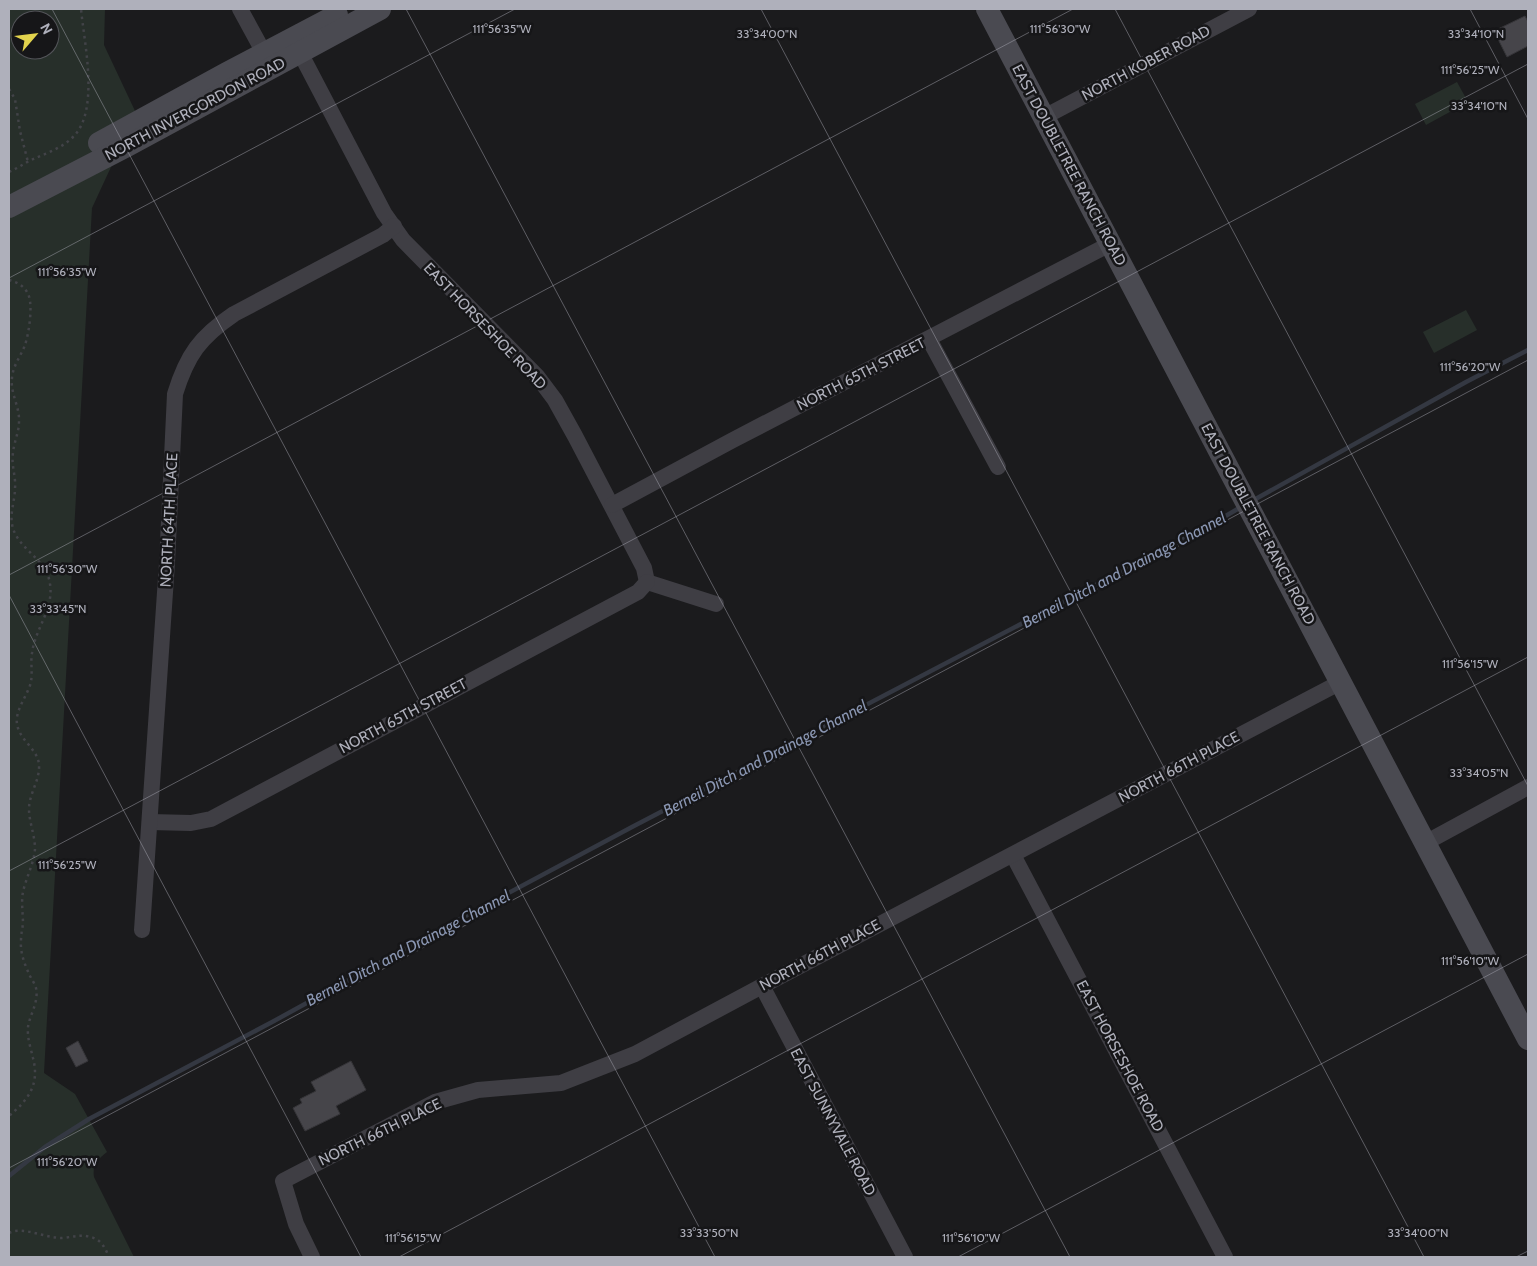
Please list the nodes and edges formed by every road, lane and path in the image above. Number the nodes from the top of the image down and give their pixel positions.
1 (81, 9) edge
2 (240, 9) edge
3 (349, 9) edge
4 (380, 9) edge
5 (987, 9) edge
6 (1249, 9) edge
7 (296, 46) junction
8 (268, 61) junction
9 (9, 89) edge
10 (1044, 117) junction
11 (28, 162) junction
12 (9, 172) edge
13 (9, 192) edge
14 (9, 206) edge
15 (394, 226) junction
16 (1110, 244) junction
17 (9, 280) edge
18 (929, 339) junction
19 (998, 467) dead end
20 (612, 505) junction
21 (647, 582) junction
22 (716, 604) dead end
23 (1341, 682) junction
24 (1528, 787) edge
25 (150, 822) junction
26 (1425, 843) junction
27 (1013, 855) junction
28 (142, 930) dead end
29 (762, 986) junction
30 (1528, 1039) edge
31 (9, 1116) edge
32 (9, 1233) edge
33 (109, 1257) edge
34 (312, 1257) edge
35 (905, 1257) edge
36 (1226, 1257) edge

1 - 11 path
2 - 8 street
3 - 7 main road, NORTH INVERGORDON ROAD
4 - 7 main road, NORTH INVERGORDON ROAD
5 - 10 main road, EAST DOUBLETREE RANCH ROAD
6 - 10 street, NORTH KOBER ROAD
7 - 8 main road, NORTH INVERGORDON ROAD
7 - 15 street, EAST HORSESHOE ROAD
8 - 13 main road, NORTH INVERGORDON ROAD
8 - 14 main road, NORTH INVERGORDON ROAD
9 - 11 path
10 - 16 main road, EAST DOUBLETREE RANCH ROAD
11 - 12 path
15 - 20 street, EAST HORSESHOE ROAD
15 - 25 street, NORTH 64TH PLACE
16 - 18 street, NORTH 65TH STREET
16 - 23 main road, EAST DOUBLETREE RANCH ROAD
17 - 31 path
18 - 19 street
18 - 20 street, NORTH 65TH STREET
20 - 21 street, EAST HORSESHOE ROAD
21 - 22 street
21 - 25 street, NORTH 65TH STREET
23 - 26 main road, EAST DOUBLETREE RANCH ROAD
23 - 27 street, NORTH 66TH PLACE
24 - 26 street
25 - 28 street, NORTH 64TH PLACE
26 - 30 main road, EAST DOUBLETREE RANCH ROAD
27 - 29 street, NORTH 66TH PLACE
27 - 36 street, EAST HORSESHOE ROAD
29 - 34 street, NORTH 66TH PLACE
29 - 35 street, EAST SUNNYVALE ROAD
32 - 33 path

